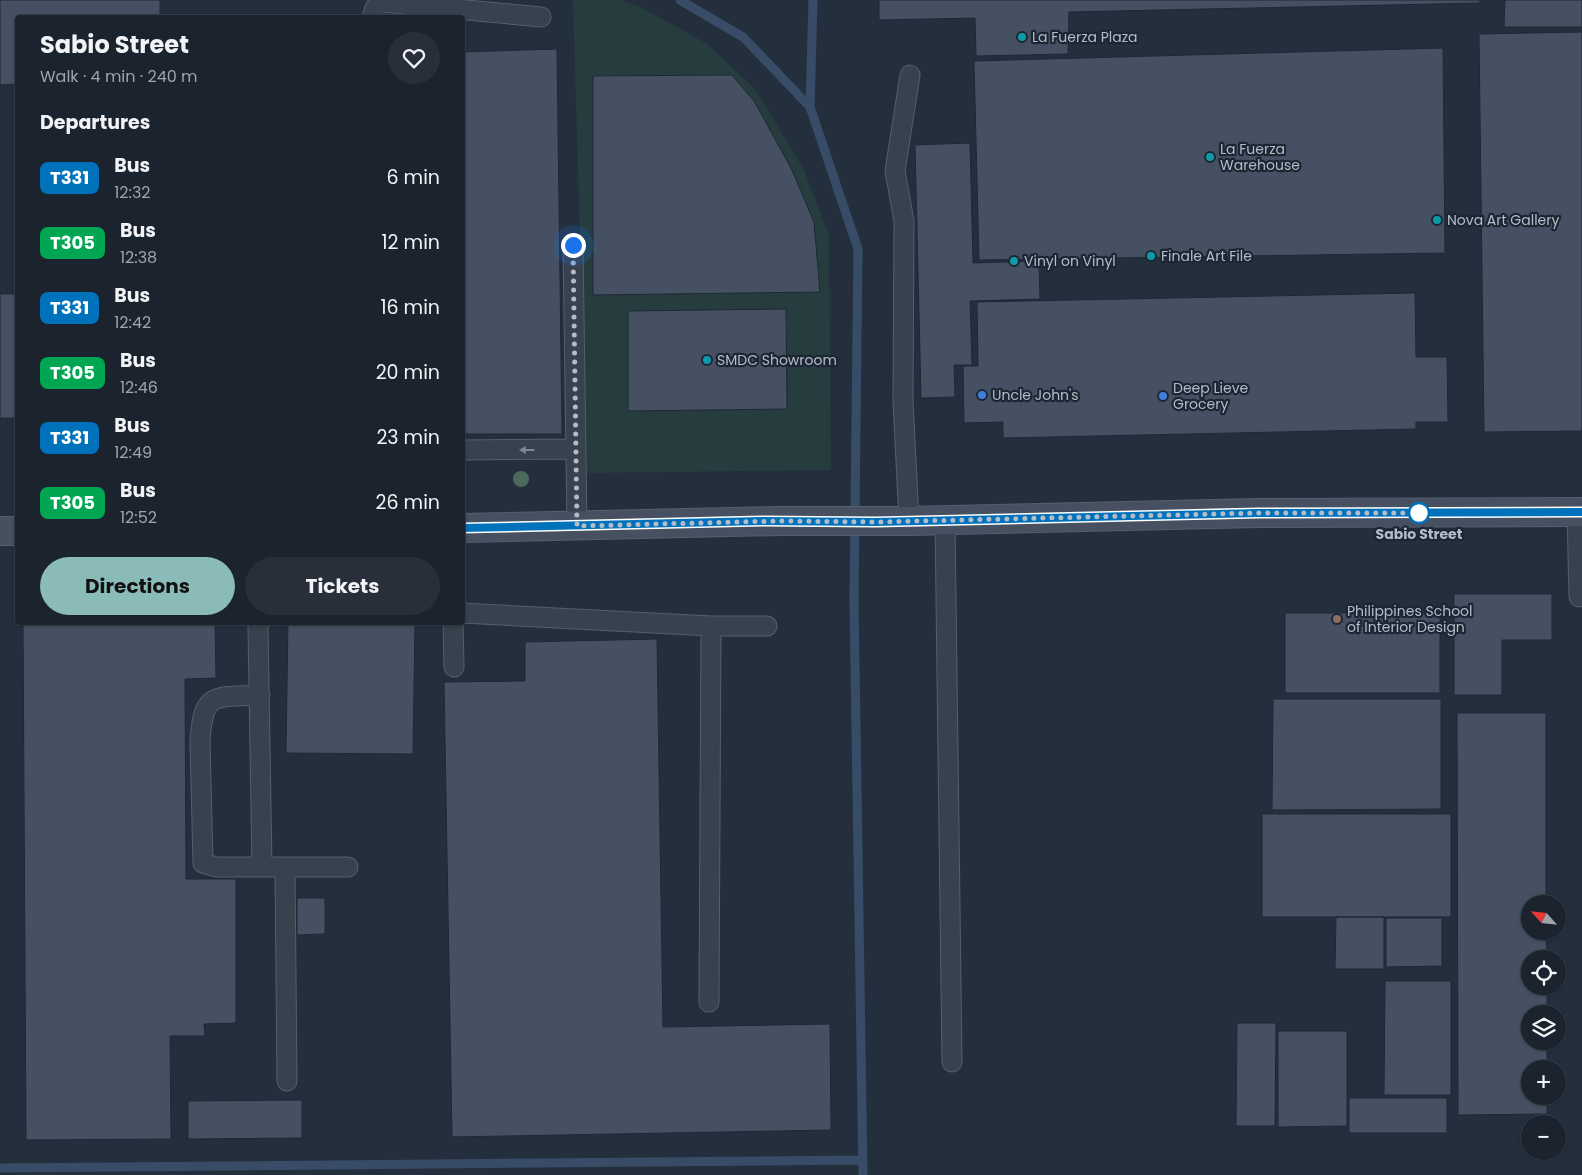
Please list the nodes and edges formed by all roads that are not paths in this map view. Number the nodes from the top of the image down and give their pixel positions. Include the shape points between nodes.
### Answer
1 (373, 15) edge
2 (540, 17) dead end
3 (910, 75) dead end
4 (573, 245) dead end
5 (576, 449) junction
6 (465, 450) edge
7 (1579, 512) edge
8 (945, 520) junction
9 (909, 521) junction
10 (577, 526) junction
11 (465, 528) edge
12 (15, 530) edge
13 (0, 531) edge
14 (1580, 597) dead end
15 (465, 612) edge
16 (257, 625) edge
17 (453, 625) edge
18 (711, 626) junction
19 (767, 626) dead end
20 (454, 667) dead end
21 (260, 696) junction
22 (262, 867) junction
23 (348, 867) dead end
24 (285, 868) junction
25 (709, 1002) dead end
26 (952, 1062) dead end
27 (286, 1081) dead end

1 - 2 lane via 374,8 382,2
3 - 9 lane via 894,171 904,221 903,401
4 - 5 lane
5 -> 6 lane
5 - 10 lane
7 - 8 main road via 1258,513
7 - 14 lane
8 - 9 main road
8 - 26 lane
9 - 10 main road
10 - 11 main road
12 - 13 main road
15 - 18 lane
16 - 21 lane
17 - 20 lane
18 - 19 lane
18 - 25 lane
21 - 22 lane
21 - 22 lane via 212,700 203,715 200,742 203,863 216,867
22 - 24 lane
23 - 24 lane
24 - 27 lane

